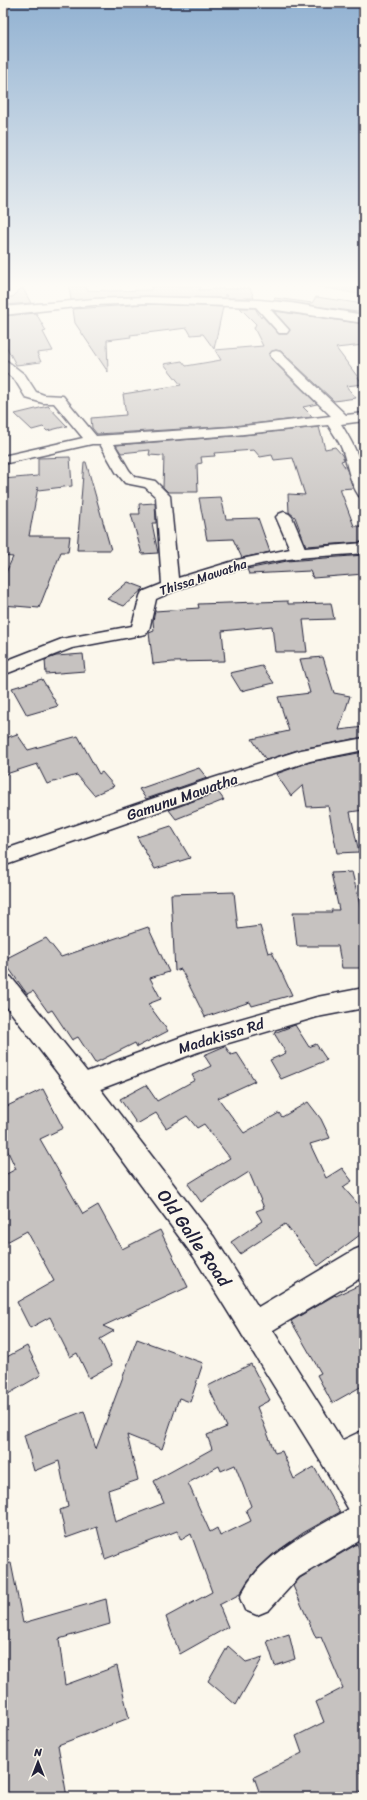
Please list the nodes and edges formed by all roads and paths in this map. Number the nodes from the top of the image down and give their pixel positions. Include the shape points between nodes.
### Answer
1 (10, 370) edge
2 (289, 370) edge
3 (364, 417) edge
4 (337, 420) junction
5 (98, 440) junction
6 (3, 460) edge
7 (364, 493) edge
8 (284, 517) dead end
9 (364, 548) edge
10 (300, 554) junction
11 (170, 586) junction
12 (3, 669) edge
13 (364, 744) edge
14 (3, 858) edge
15 (3, 984) edge
16 (364, 998) edge
17 (82, 1085) junction
18 (364, 1260) edge
19 (253, 1326) junction
20 (364, 1446) edge
21 (337, 1459) junction
22 (364, 1506) edge
23 (364, 1519) edge
24 (257, 1598) dead end

1 - 5 main road via 20,378 31,395 43,399 58,399
2 - 4 main road
3 - 4 main road
4 - 5 main road via 234,431
4 - 7 main road
5 - 6 main road
5 - 11 main road via 130,480 150,484 163,496
8 - 10 main road
9 - 10 main road, Thissa Mawatha
10 - 11 main road, Thissa Mawatha via 240,563
11 - 12 main road, Thissa Mawatha via 148,596 140,630 68,643
13 - 14 main road, Gamunu Mawatha via 308,755
15 - 17 main road, Old Galle Road
16 - 17 main road, Madakissa Rd via 318,1007 195,1042
17 - 19 main road, Old Galle Road via 204,1247
18 - 19 main road
19 - 21 main road, Old Galle Road
20 - 21 main road
21 - 22 main road, Old Galle Road
23 - 24 main road via 287,1565

